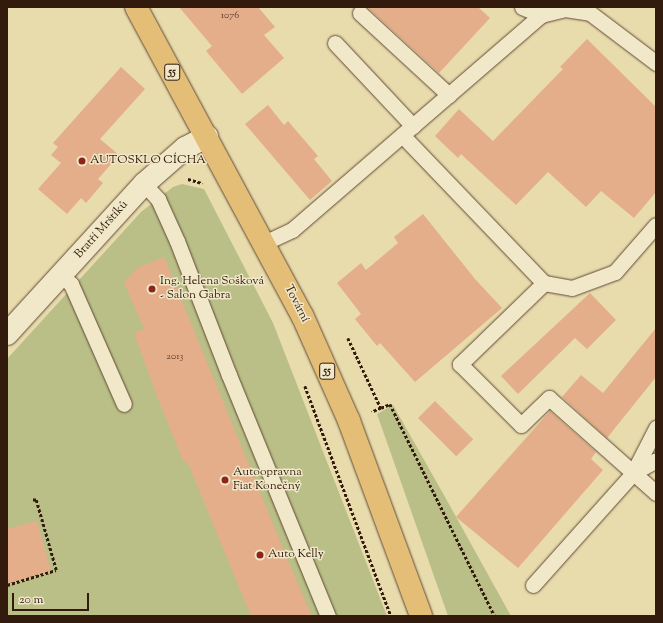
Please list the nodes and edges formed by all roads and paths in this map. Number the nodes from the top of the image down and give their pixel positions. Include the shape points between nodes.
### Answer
1 (136, 7) edge
2 (522, 7) edge
3 (541, 11) edge
4 (360, 13) dead end
5 (335, 43) dead end
6 (656, 63) edge
7 (449, 95) junction
8 (408, 130) junction
9 (208, 137) junction
10 (167, 163) junction
11 (144, 184) junction
12 (208, 186) dead end
13 (656, 225) edge
14 (264, 243) junction
15 (60, 275) junction
16 (544, 283) junction
17 (7, 334) edge
18 (302, 378) dead end
19 (124, 404) dead end
20 (380, 408) dead end
21 (656, 428) edge
22 (656, 460) edge
23 (633, 473) junction
24 (656, 493) edge
25 (32, 500) dead end
26 (7, 585) edge
27 (532, 586) dead end
28 (328, 616) edge
29 (391, 616) edge
30 (421, 616) edge
31 (495, 616) edge

1 - 9 main road, Tovární / 55
2 - 3 lane
3 - 6 lane via 565,9 590,13
3 - 7 lane
4 - 7 lane
5 - 8 lane
7 - 8 lane
8 - 14 lane via 292,230
8 - 16 lane
9 - 10 street, Bratří Mrštíků via 186,148
9 - 14 main road, Tovární / 55
10 - 11 street, Bratří Mrštíků
10 - 12 path via 176,179 194,178
11 - 15 street, Bratří Mrštíků
11 - 28 lane via 158,200 177,241
13 - 16 lane via 615,272 572,288
14 - 30 main road, Tovární / 55 via 303,316 349,421
15 - 17 street, Bratří Mrštíků
15 - 19 lane via 71,284
16 - 23 lane via 460,364 521,426 549,398
18 - 29 path
20 - 31 path via 390,404
21 - 23 lane
22 - 23 lane
23 - 24 lane
23 - 27 lane
25 - 26 path via 36,500 56,570

